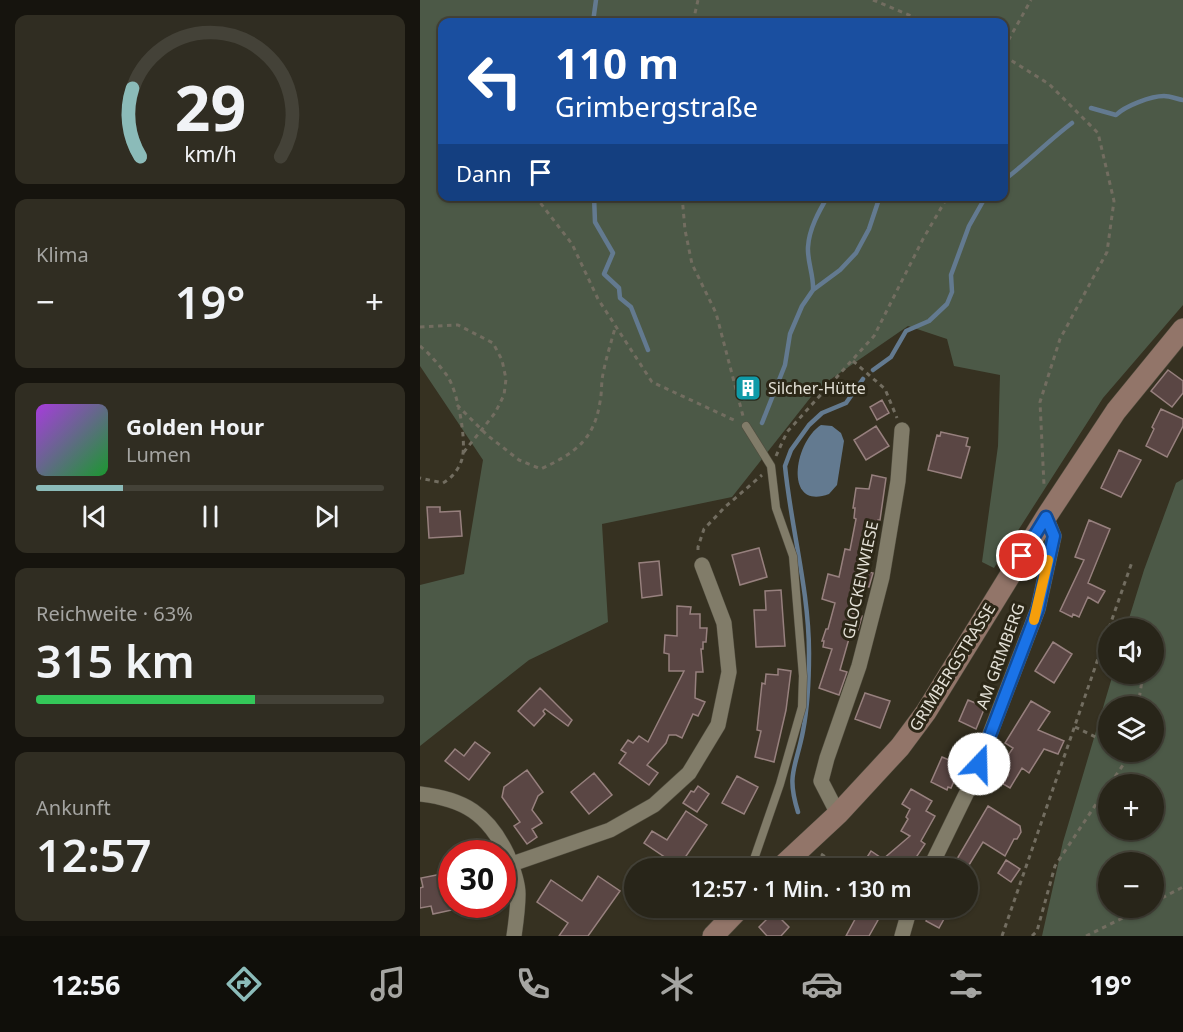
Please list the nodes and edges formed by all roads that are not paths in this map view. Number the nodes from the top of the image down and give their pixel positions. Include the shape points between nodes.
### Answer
1 (1183, 328) edge
2 (746, 426) road end
3 (902, 430) road end
4 (1046, 517) junction
5 (702, 565) road end
6 (420, 794) edge
7 (838, 814) junction
8 (499, 840) edge
9 (754, 858) edge
10 (791, 858) edge
11 (935, 858) edge
12 (516, 863) edge
13 (516, 883) edge
14 (516, 914) edge
15 (516, 918) edge
16 (730, 918) edge
17 (907, 918) edge
18 (514, 936) edge
19 (713, 936) edge
20 (902, 936) edge

1 - 4 street, GRIMBERGSTRASSE via 1116,411
2 - 9 lane via 771,466 776,508 793,556 803,686 802,707
3 - 7 street, GLOCKENWIESE via 882,577 859,666 821,781
4 - 7 street, GRIMBERGSTRASSE via 926,712 900,747
4 - 11 street, AM GRIMBERG via 1054,536 1038,609 970,786
5 - 12 street via 724,622 729,672 718,725 689,773 654,805 610,831
6 - 8 street via 450,798 483,818
7 - 10 street, GRIMBERGSTRASSE
13 - 14 street
15 - 18 street
16 - 19 street
17 - 20 street

